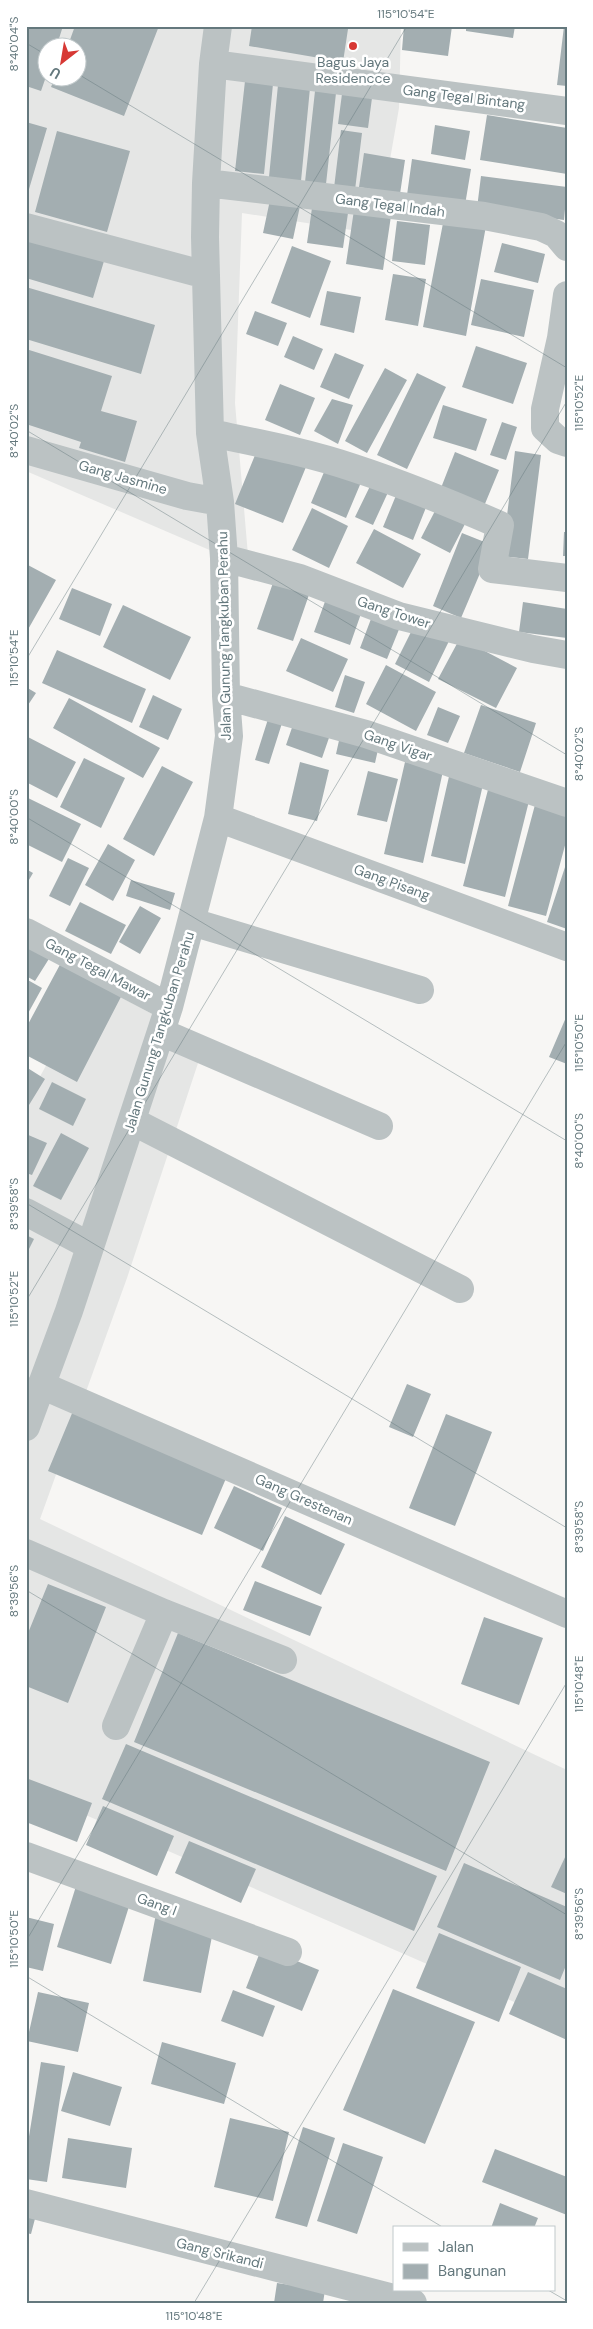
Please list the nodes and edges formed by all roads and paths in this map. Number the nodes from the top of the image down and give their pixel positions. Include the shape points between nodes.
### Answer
1 (218, 26) edge
2 (213, 64) junction
3 (567, 111) edge
4 (206, 183) junction
5 (26, 227) edge
6 (567, 247) edge
7 (206, 275) junction
8 (567, 295) edge
9 (564, 338) edge
10 (210, 433) junction
11 (567, 443) edge
12 (26, 450) edge
13 (220, 502) junction
14 (224, 558) junction
15 (567, 578) edge
16 (567, 655) edge
17 (226, 696) junction
18 (567, 803) edge
19 (218, 818) junction
20 (192, 922) junction
21 (26, 932) edge
22 (567, 947) edge
23 (420, 990) dead end
24 (165, 1019) junction
25 (132, 1121) junction
26 (379, 1126) dead end
27 (26, 1212) edge
28 (90, 1246) junction
29 (460, 1289) dead end
30 (41, 1385) junction
31 (26, 1427) edge
32 (26, 1553) edge
33 (164, 1613) junction
34 (567, 1614) edge
35 (283, 1660) dead end
36 (116, 1726) dead end
37 (26, 1856) edge
38 (288, 1952) dead end
39 (26, 2203) edge
40 (413, 2303) edge

1 - 2 street, Jalan Gunung Tangkuban Perahu
2 - 3 street, Gang Tegal Bintang
2 - 4 street, Jalan Gunung Tangkuban Perahu
4 - 6 street, Gang Tegal Indah via 492,217 541,227 556,234
4 - 7 street, Jalan Gunung Tangkuban Perahu
5 - 7 street
7 - 10 street, Jalan Gunung Tangkuban Perahu
8 - 9 street
9 - 11 street via 545,409 545,428 558,440
10 - 13 street, Jalan Gunung Tangkuban Perahu
10 - 15 street via 316,456 451,504 500,524 492,569
12 - 13 street, Gang Jasmine via 187,496
13 - 14 street, Jalan Gunung Tangkuban Perahu
14 - 16 street, Gang Tower via 300,578 399,616
14 - 17 street, Jalan Gunung Tangkuban Perahu
17 - 18 street, Gang Vigar via 366,734
17 - 19 street, Jalan Gunung Tangkuban Perahu via 229,736
19 - 20 street, Jalan Gunung Tangkuban Perahu
19 - 22 street, Gang Pisang
20 - 23 street
20 - 24 street, Jalan Gunung Tangkuban Perahu
21 - 24 street, Gang Tegal Mawar
24 - 25 street, Jalan Gunung Tangkuban Perahu
24 - 26 street, Gang Tegal Mawar
25 - 28 street, Jalan Gunung Tangkuban Perahu
25 - 29 street
27 - 28 street
28 - 30 street, Jalan Gunung Tangkuban Perahu
30 - 31 street, Jalan Gunung Tangkuban Perahu
30 - 34 street, Gang Grestenan
32 - 33 street
33 - 35 street
33 - 36 street
37 - 38 street, Gang I
39 - 40 street, Gang Srikandi

